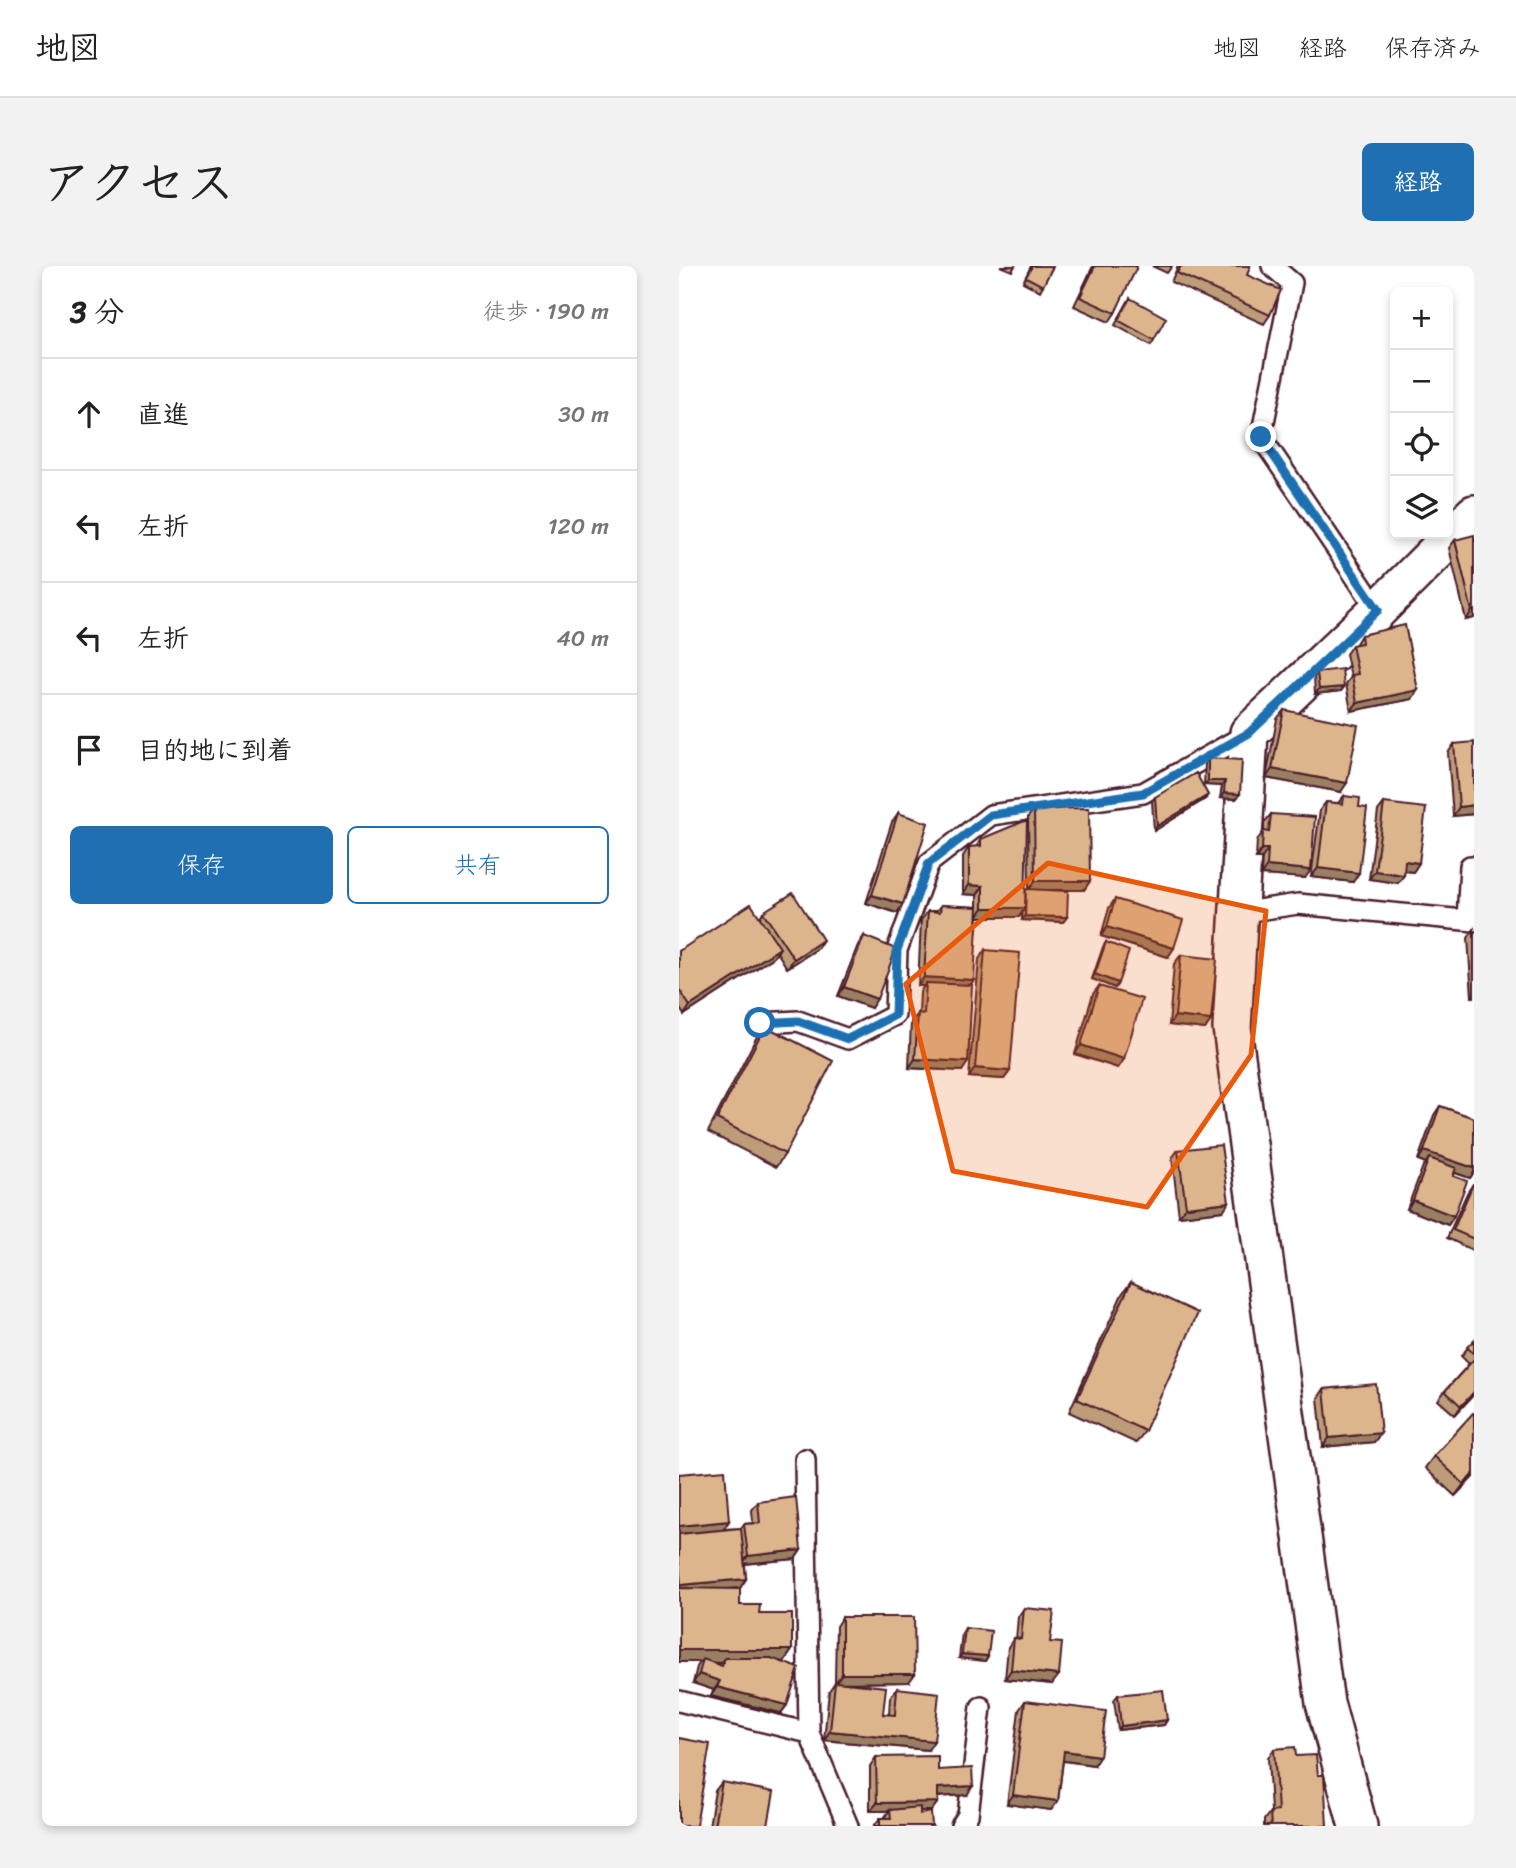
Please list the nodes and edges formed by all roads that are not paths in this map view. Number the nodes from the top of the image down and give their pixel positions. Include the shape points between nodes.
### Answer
1 (1272, 266) edge
2 (1474, 514) edge
3 (1378, 610) junction
4 (1249, 733) junction
5 (1470, 866) dead end
6 (1238, 913) junction
7 (1471, 920) edge
8 (760, 1023) dead end
9 (805, 1459) dead end
10 (679, 1701) edge
11 (981, 1707) dead end
12 (809, 1733) junction
13 (848, 1826) edge
14 (961, 1826) edge
15 (1359, 1826) edge

1 - 3 lane via 1292,283 1261,437
2 - 3 street
3 - 4 street
4 - 6 street
4 - 8 lane via 1143,793 991,815 929,863 897,950 895,1015 848,1039 798,1021
5 - 7 lane
6 - 7 lane via 1298,904
6 - 15 street via 1232,1028 1325,1703
9 - 12 lane
10 - 12 lane
11 - 14 lane via 968,1815
12 - 13 lane

